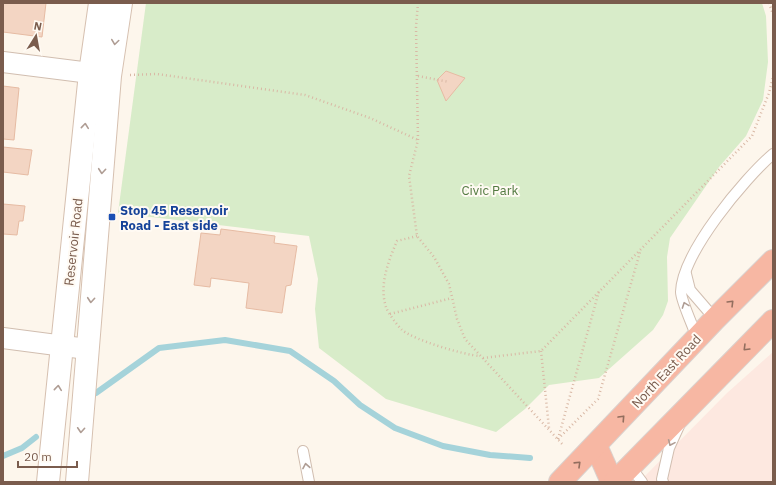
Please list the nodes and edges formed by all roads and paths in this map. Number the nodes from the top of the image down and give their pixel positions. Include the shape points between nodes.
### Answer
1 (100, 3) edge
2 (120, 3) edge
3 (418, 3) edge
4 (768, 3) edge
5 (773, 14) edge
6 (3, 62) edge
7 (100, 75) junction
8 (418, 76) junction
9 (773, 77) edge
10 (449, 82) dead end
11 (773, 91) edge
12 (770, 93) junction
13 (418, 140) junction
14 (773, 154) edge
15 (417, 236) junction
16 (641, 250) junction
17 (773, 261) edge
18 (685, 270) junction
19 (599, 291) junction
20 (452, 298) junction
21 (390, 314) junction
22 (715, 319) junction
23 (773, 321) edge
24 (3, 338) edge
25 (697, 338) junction
26 (62, 346) junction
27 (87, 349) junction
28 (541, 351) junction
29 (482, 357) junction
30 (687, 408) junction
31 (549, 429) junction
32 (558, 439) junction
33 (564, 446) dead end
34 (596, 446) junction
35 (303, 451) dead end
36 (636, 474) edge
37 (48, 482) edge
38 (77, 482) edge
39 (309, 482) edge
40 (560, 482) edge
41 (614, 482) edge
42 (663, 482) edge

1 - 7 main road, Reservoir Road
2 -> 7 main road, Reservoir Road
3 - 8 path
4 - 5 path
6 - 7 street
7 - 13 path via 157,74 305,95 370,118
26 -> 7 main road, Reservoir Road
7 -> 27 main road, Reservoir Road
8 - 10 path
8 - 13 path
9 - 12 path
11 - 12 path
12 - 16 path via 752,136
13 - 15 path via 409,176
14 - 18 lane via 758,166 702,240
15 - 20 path via 434,257 449,284
15 - 21 path via 397,241 390,257 384,281 386,308
16 - 19 path
16 - 32 path via 598,399
22 -> 17 highway, North East Road
18 - 22 lane via 690,290
25 -> 18 lane via 681,293
19 - 28 path
19 - 32 path
20 - 21 path
20 - 29 path via 465,339
21 - 29 path via 402,330 421,339 434,345
22 - 25 highway, North East Road
23 -> 30 highway
24 - 26 street
34 -> 25 highway, North East Road
26 - 27 street
37 -> 26 main road, Reservoir Road
27 -> 38 main road, Reservoir Road
28 - 29 path
28 - 31 path
29 - 31 path
30 - 36 highway
30 -> 42 lane via 669,448
31 - 32 path
32 - 33 path
34 - 36 highway
40 -> 34 highway, North East Road
34 - 41 highway
39 -> 35 lane
36 - 41 highway

